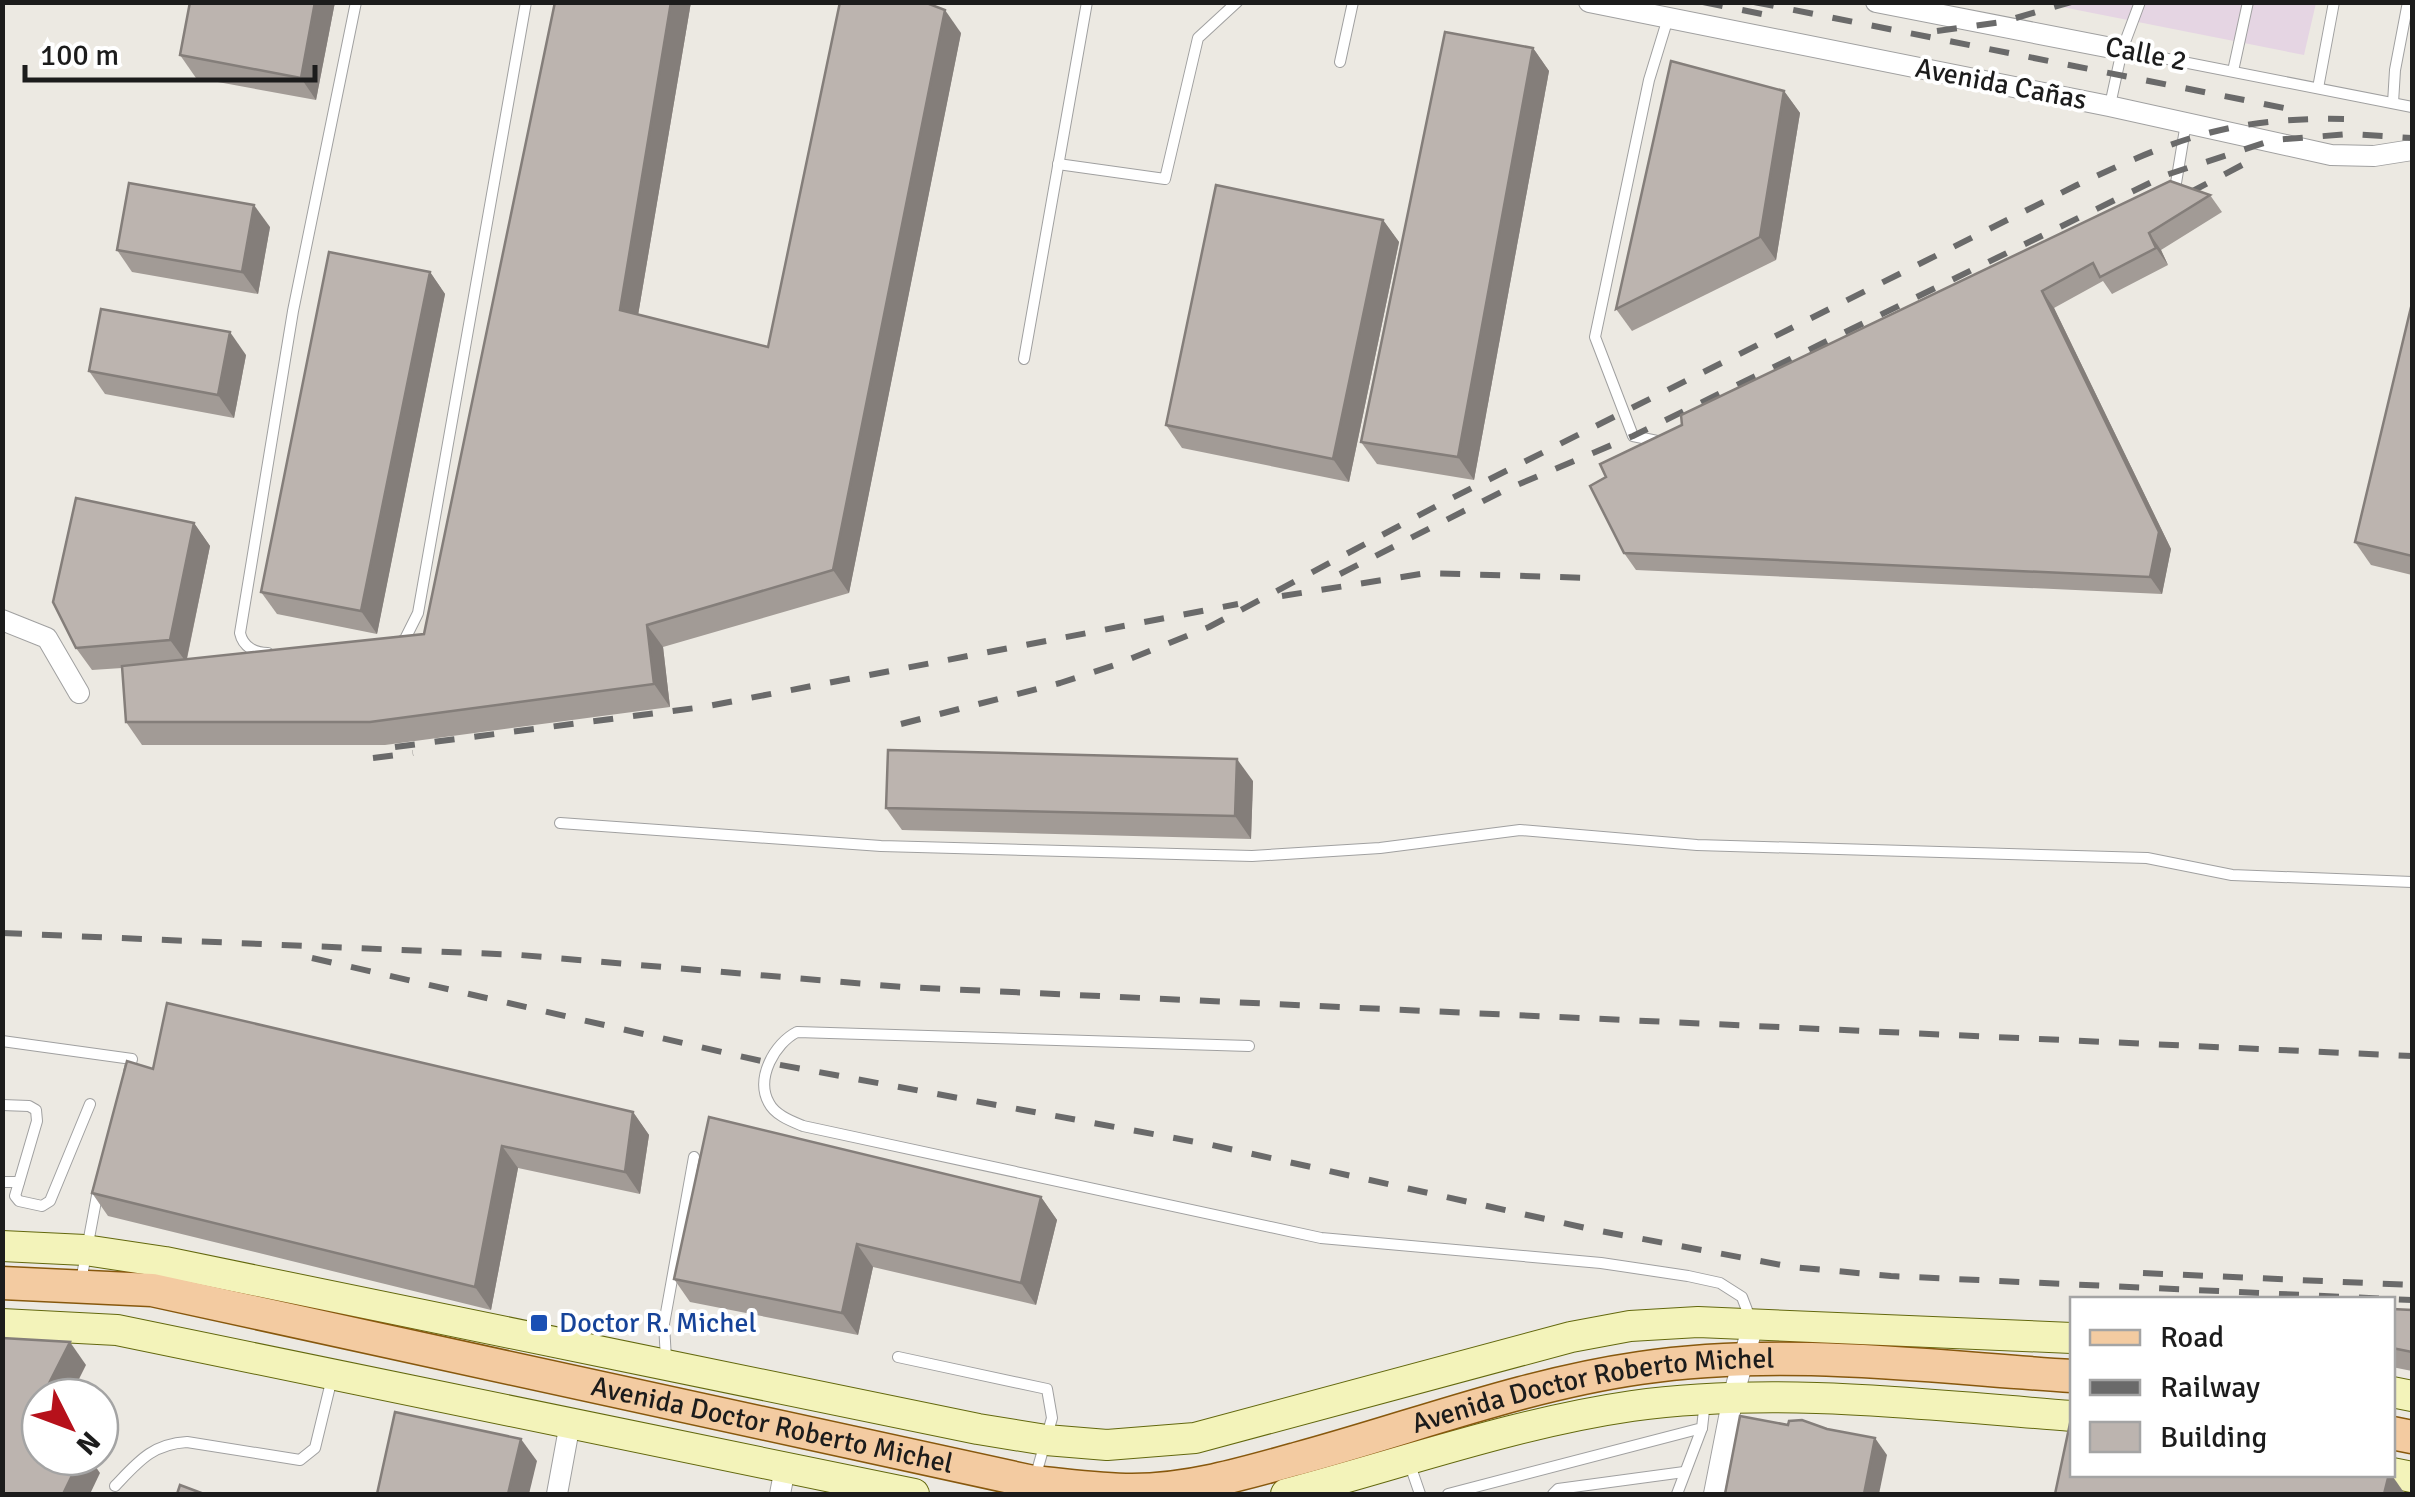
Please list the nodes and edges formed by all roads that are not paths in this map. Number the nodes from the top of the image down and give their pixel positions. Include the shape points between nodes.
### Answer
1 (356, 2) edge
2 (526, 2) edge
3 (1088, 2) edge
4 (1238, 2) edge
5 (1353, 2) edge
6 (1589, 2) edge
7 (2140, 2) edge
8 (2334, 2) edge
9 (2408, 2) edge
10 (1877, 3) edge
11 (2246, 3) edge
12 (1668, 17) junction
13 (2122, 50) junction
14 (1340, 62) dead end
15 (2234, 72) junction
16 (2318, 88) junction
17 (2392, 103) junction
18 (2109, 106) junction
19 (2412, 107) edge
20 (2186, 123) junction
21 (2412, 150) edge
22 (1058, 164) junction
23 (2159, 205) edge
24 (1024, 359) dead end
25 (1678, 434) edge
26 (2, 620) edge
27 (382, 651) edge
28 (274, 653) edge
29 (79, 693) dead end
30 (560, 823) dead end
31 (2412, 882) edge
32 (2, 1041) edge
33 (1249, 1046) dead end
34 (128, 1077) edge
35 (90, 1104) dead end
36 (2, 1105) edge
37 (694, 1157) dead end
38 (2, 1182) edge
39 (19, 1182) junction
40 (100, 1186) edge
41 (2, 1246) edge
42 (85, 1250) junction
43 (2, 1284) edge
44 (80, 1287) junction
45 (2, 1324) edge
46 (1753, 1325) junction
47 (2070, 1338) edge
48 (387, 1342) junction
49 (898, 1358) dead end
50 (1743, 1360) junction
51 (666, 1364) junction
52 (712, 1374) junction
53 (2070, 1376) edge
54 (333, 1377) junction
55 (376, 1384) junction
56 (1714, 1408) junction
57 (702, 1410) junction
58 (2070, 1416) edge
59 (1400, 1418) junction
60 (570, 1424) junction
61 (1046, 1440) junction
62 (1684, 1472) junction
63 (783, 1481) edge
64 (1034, 1482) junction
65 (115, 1486) dead end
66 (557, 1494) edge
67 (914, 1494) edge
68 (1286, 1494) edge
69 (1420, 1494) edge
70 (1448, 1494) edge
71 (1552, 1494) edge
72 (1677, 1494) edge
73 (1714, 1494) edge

1 - 28 lane via 294,310 240,633 252,649
2 - 27 lane via 418,613 405,639
3 - 22 lane
4 - 22 lane via 1198,38 1164,179
5 - 14 lane
6 - 12 street, Avenida Cañas
7 - 13 lane
8 - 16 lane
9 - 17 lane
10 - 13 street, Calle 2
11 - 15 lane
12 - 18 street, Avenida Cañas
12 - 25 lane via 1595,337 1634,436 1660,443
13 - 15 lane, Calle 2
13 - 18 lane
15 - 16 lane, Calle 2
16 - 17 lane, Calle 2
17 - 19 lane, Calle 2
18 - 20 street, Avenida Cañas
20 - 21 street, Avenida Cañas via 2332,155
20 - 23 lane via 2176,184
22 - 24 lane
26 - 29 street via 47,638
30 - 31 lane via 880,846 1252,856 1520,830 1697,845 2148,858 2232,874
32 - 34 lane via 132,1059
33 - 46 lane via 796,1032 776,1047 766,1094 777,1112 803,1126 1322,1238 1601,1263 1720,1283 1742,1297
35 - 39 lane via 48,1203 18,1200
36 - 39 lane via 29,1106 38,1115
37 - 51 lane via 664,1324
38 - 39 lane
40 - 42 lane
41 - 42 main road, Avenida Doctor Roberto Michel
42 - 44 lane
42 - 51 main road, Avenida Doctor Roberto Michel
43 - 44 main road, Avenida Doctor Roberto Michel
44 - 48 main road, Avenida Doctor Roberto Michel via 152,1290
45 - 54 main road, Avenida Doctor Roberto Michel via 117,1330
46 - 47 main road, Avenida Doctor Roberto Michel
46 - 50 street
46 - 59 main road, Avenida Doctor Roberto Michel via 1630,1326 1571,1338
48 - 55 main road
48 - 57 main road, Avenida Doctor Roberto Michel
49 - 61 lane via 1047,1389 1052,1418
50 - 53 main road, Avenida Doctor Roberto Michel
50 - 56 street
50 - 59 main road, Avenida Doctor Roberto Michel via 1642,1368
51 - 52 main road, Avenida Doctor Roberto Michel
52 - 57 main road
52 - 61 main road, Avenida Doctor Roberto Michel
54 - 55 main road, Avenida Doctor Roberto Michel
54 - 65 lane via 315,1448 300,1460 169,1443 143,1456
55 - 60 main road, Avenida Doctor Roberto Michel
56 - 58 main road, Avenida Doctor Roberto Michel via 1900,1404
56 - 59 main road, Avenida Doctor Roberto Michel
56 - 62 lane
56 - 70 lane
56 - 73 street
57 - 64 main road, Avenida Doctor Roberto Michel
59 - 61 main road, Avenida Doctor Roberto Michel via 1108,1445
59 - 64 main road, Avenida Doctor Roberto Michel via 1229,1478 1134,1490
59 - 68 main road, Avenida Doctor Roberto Michel
59 - 69 lane
60 - 63 main road, Avenida Doctor Roberto Michel
60 - 66 street
61 - 64 lane
62 - 71 lane
62 - 72 lane
63 - 67 main road, Avenida Doctor Roberto Michel

